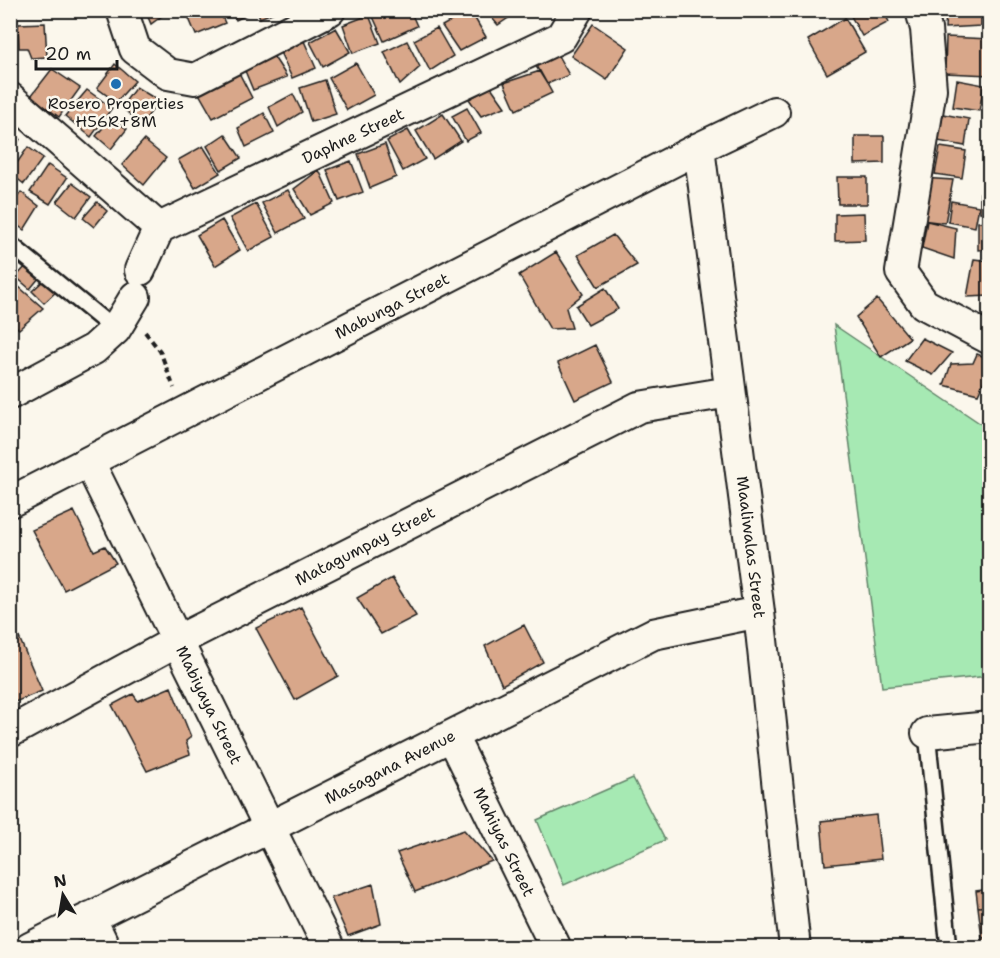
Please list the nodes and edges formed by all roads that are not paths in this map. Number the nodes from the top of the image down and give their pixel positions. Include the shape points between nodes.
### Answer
1 (122, 10) edge
2 (330, 10) edge
3 (577, 10) edge
4 (921, 10) edge
5 (10, 98) edge
6 (774, 112) dead end
7 (699, 148) junction
8 (159, 228) junction
9 (10, 244) edge
10 (128, 303) junction
11 (990, 339) edge
12 (730, 392) junction
13 (10, 394) edge
14 (88, 462) junction
15 (10, 502) edge
16 (759, 612) junction
17 (177, 641) junction
18 (990, 728) edge
19 (10, 732) edge
20 (927, 733) joint
21 (452, 736) junction
22 (270, 828) junction
23 (90, 917) junction
24 (30, 948) edge
25 (105, 948) edge
26 (329, 948) edge
27 (556, 948) edge
28 (795, 948) edge
29 (949, 948) edge

1 - 2 street via 135,49 168,74 195,79
3 - 8 street, Daphne Street via 561,37
4 - 11 street via 931,89 900,272 924,304
5 - 8 street
6 - 7 street, Mabunga Street
7 - 12 street, Maaliwalas Street
7 - 14 street, Mabunga Street
8 - 10 street
9 - 10 lane
10 - 13 street via 94,349
12 - 16 street, Maaliwalas Street
12 - 17 street, Matagumpay Street via 639,407
14 - 15 street, Mabunga Street
14 - 17 street, Mabiyaya Street
16 - 21 street, Masagana Avenue via 653,634
16 - 28 street, Maaliwalas Street
17 - 19 street, Matagumpay Street
17 - 22 street, Mabiyaya Street
18 - 20 street
20 - 29 lane
21 - 22 street, Masagana Avenue
21 - 27 street, Mahiyas Street
22 - 23 street, Masagana Avenue
22 - 26 street, Mabiyaya Street
23 - 24 street, Masagana Avenue
23 - 25 street

